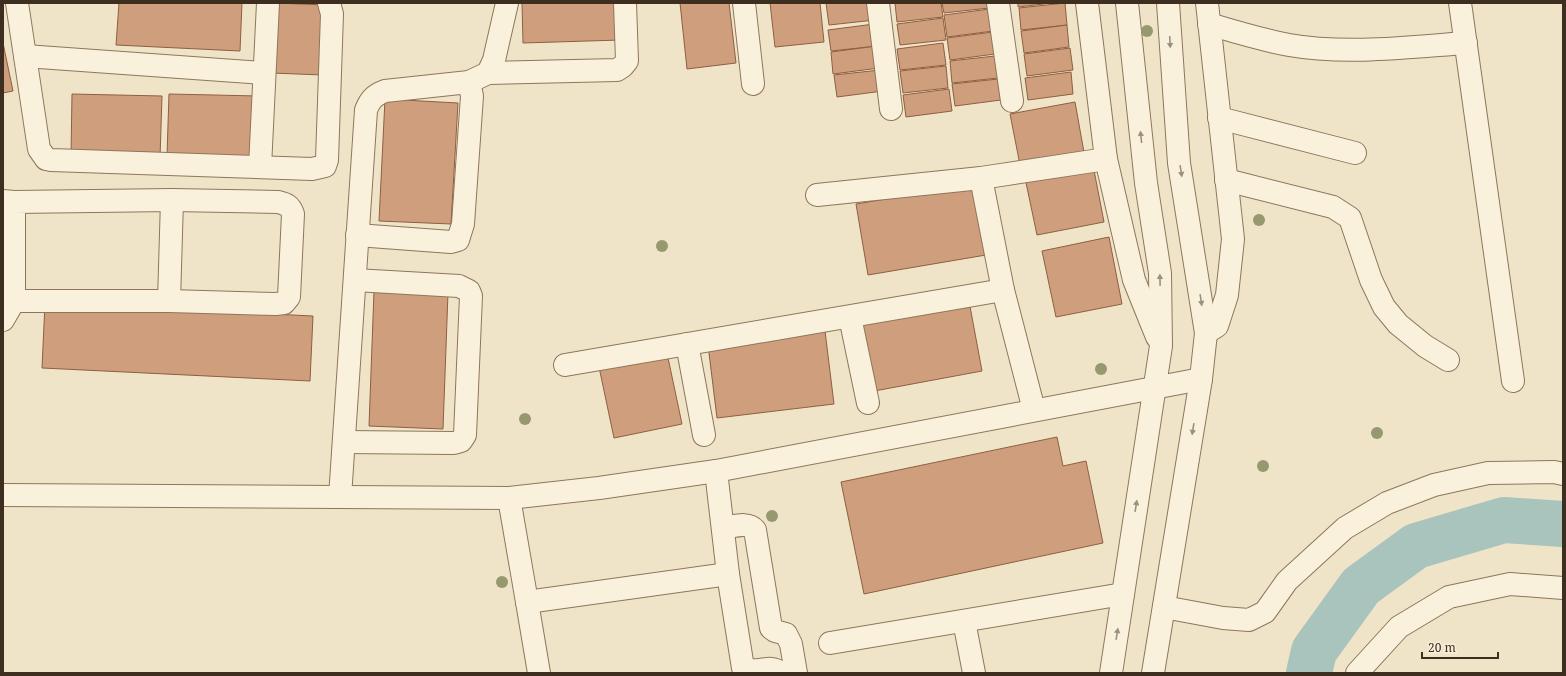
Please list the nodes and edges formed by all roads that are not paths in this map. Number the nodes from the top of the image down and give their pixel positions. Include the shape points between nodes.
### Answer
1 (17, 3) edge
2 (268, 3) edge
3 (329, 3) edge
4 (507, 3) edge
5 (625, 3) edge
6 (744, 3) edge
7 (878, 3) edge
8 (998, 3) edge
9 (1087, 3) edge
10 (1127, 3) edge
11 (1168, 3) edge
12 (1460, 3) edge
13 (1208, 13) edge
14 (1466, 43) junction
15 (25, 56) junction
16 (264, 73) junction
17 (479, 77) junction
18 (753, 84) dead end
19 (1012, 101) dead end
20 (891, 109) dead end
21 (1220, 118) junction
22 (1355, 153) dead end
23 (1106, 159) junction
24 (260, 167) junction
25 (981, 178) junction
26 (1226, 180) junction
27 (818, 195) dead end
28 (172, 200) junction
29 (9, 201) edge
30 (357, 235) junction
31 (355, 280) junction
32 (1003, 290) junction
33 (14, 301) junction
34 (169, 301) junction
35 (850, 317) junction
36 (3, 320) edge
37 (1206, 333) junction
38 (687, 344) junction
39 (1161, 346) junction
40 (1448, 360) dead end
41 (565, 365) dead end
42 (1202, 379) junction
43 (1513, 381) dead end
44 (1155, 387) junction
45 (868, 403) dead end
46 (1034, 410) junction
47 (704, 435) dead end
48 (344, 442) junction
49 (716, 471) junction
50 (1563, 474) edge
51 (3, 495) edge
52 (340, 497) junction
53 (509, 498) junction
54 (722, 528) junction
55 (728, 574) junction
56 (1563, 588) edge
57 (1123, 594) junction
58 (527, 602) junction
59 (1164, 607) junction
60 (964, 621) junction
61 (830, 643) dead end
62 (539, 673) edge
63 (781, 673) edge
64 (796, 673) edge
65 (974, 673) edge
66 (1111, 673) edge
67 (1153, 673) edge
68 (1357, 673) edge

1 - 15 street
2 - 16 street
3 - 24 street via 332,14 325,166 312,169
4 - 17 street via 494,60
5 - 17 street via 627,61 617,70
6 - 18 street
7 - 20 street
8 - 19 street
9 - 23 street
39 -> 10 street via 1160,273 1146,183
11 -> 37 street via 1179,163
12 - 14 street
13 - 14 street via 1290,45 1389,49
13 - 21 street
14 - 43 street
15 - 16 street
15 - 24 street via 39,149 46,159
16 - 24 street
17 - 30 street via 384,91 370,101 366,110
17 - 30 street via 472,96 463,224 458,240 451,242
21 - 22 street
21 - 26 street
23 - 25 street
23 - 39 street via 1134,280
25 - 27 street
25 - 32 street
26 - 37 street via 1233,239 1228,295 1217,326
26 - 40 street via 1333,207 1350,218 1384,307 1398,324 1425,346
28 - 29 street
28 - 34 street
28 - 34 street via 278,202 291,207 293,214 290,292 287,301 276,304
29 - 33 street
30 - 31 street
31 - 48 street
31 - 48 street via 459,286 469,290 471,296 465,435 461,441 454,443
32 - 35 street
32 - 46 street
33 - 34 street
33 - 36 street
35 - 38 street
35 - 45 street
37 - 42 street
38 - 41 street
38 - 47 street
39 - 44 street
42 - 44 street
42 -> 59 street
44 - 46 street
57 -> 44 street
46 - 49 street
48 - 52 street
49 - 53 street
49 - 54 street
50 - 59 street via 1488,473 1434,485 1387,503 1345,528 1287,581 1265,612 1249,620
51 - 52 street
52 - 53 street
53 - 58 street
54 - 55 street
54 - 64 street via 748,525 755,530 771,628 775,632 786,634 791,644
55 - 58 street
55 - 63 street via 744,668 753,671 772,668
56 - 68 street via 1510,584 1450,597 1399,627
57 - 60 street
66 -> 57 street
58 - 62 street
59 - 67 street
60 - 61 street
60 - 65 street

